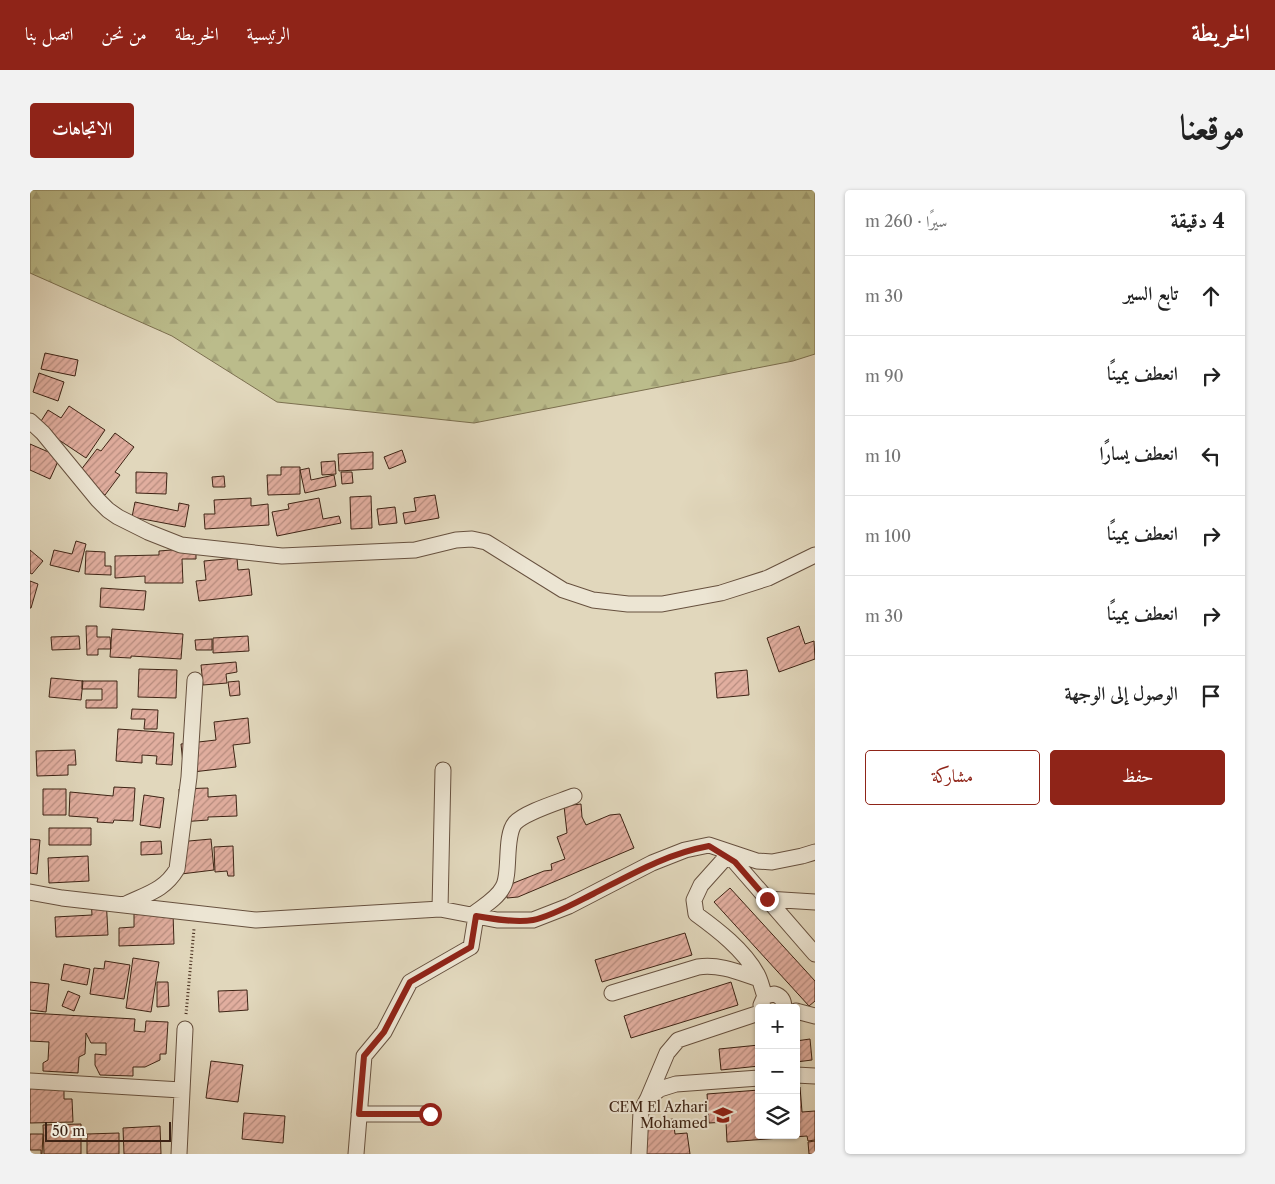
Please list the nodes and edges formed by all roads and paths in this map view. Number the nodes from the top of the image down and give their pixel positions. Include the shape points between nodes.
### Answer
1 (30, 422) edge
2 (815, 554) edge
3 (195, 680) dead end
4 (443, 770) dead end
5 (574, 796) dead end
6 (709, 846) junction
7 (815, 852) edge
8 (727, 856) junction
9 (30, 892) edge
10 (767, 899) junction
11 (815, 902) edge
12 (124, 905) junction
13 (440, 909) junction
14 (196, 913) junction
15 (474, 916) junction
16 (815, 954) edge
17 (759, 979) junction
18 (612, 993) dead end
19 (763, 1002) edge
20 (786, 1004) edge
21 (800, 1012) edge
22 (755, 1014) edge
23 (815, 1016) edge
24 (185, 1029) joint
25 (800, 1075) edge
26 (815, 1076) edge
27 (755, 1078) edge
28 (30, 1081) edge
29 (181, 1090) junction
30 (648, 1098) junction
31 (359, 1114) junction
32 (430, 1114) dead end
33 (179, 1154) edge
34 (356, 1154) edge
35 (638, 1154) edge

1 - 2 street via 108,510 148,532 181,545 282,556 416,550 472,539 486,542 563,590 593,600 628,604 662,604 721,593 768,578
3 - 12 street via 189,777 177,868 170,881
4 - 13 street
5 - 15 street via 514,824 504,886
6 - 7 street via 772,862
6 - 8 street
6 - 15 street via 685,850 652,863 569,906 533,920
8 - 10 street
8 - 17 street via 701,885 694,900 696,914 743,955
9 - 12 street
10 - 11 street
10 - 16 street
12 - 14 street
13 - 14 street via 256,920
13 - 15 street
14 - 24 path
15 - 31 street via 471,947 410,982 384,1032 364,1056
17 - 18 street via 722,967 698,967
17 - 19 street
19 - 20 street via 774,994
21 - 23 street
22 - 30 street via 678,1040 667,1053
24 - 29 street
25 - 26 street
27 - 30 street via 676,1084 660,1089
28 - 29 street
29 - 33 street
30 - 35 street via 641,1111
31 - 32 street
31 - 34 street

